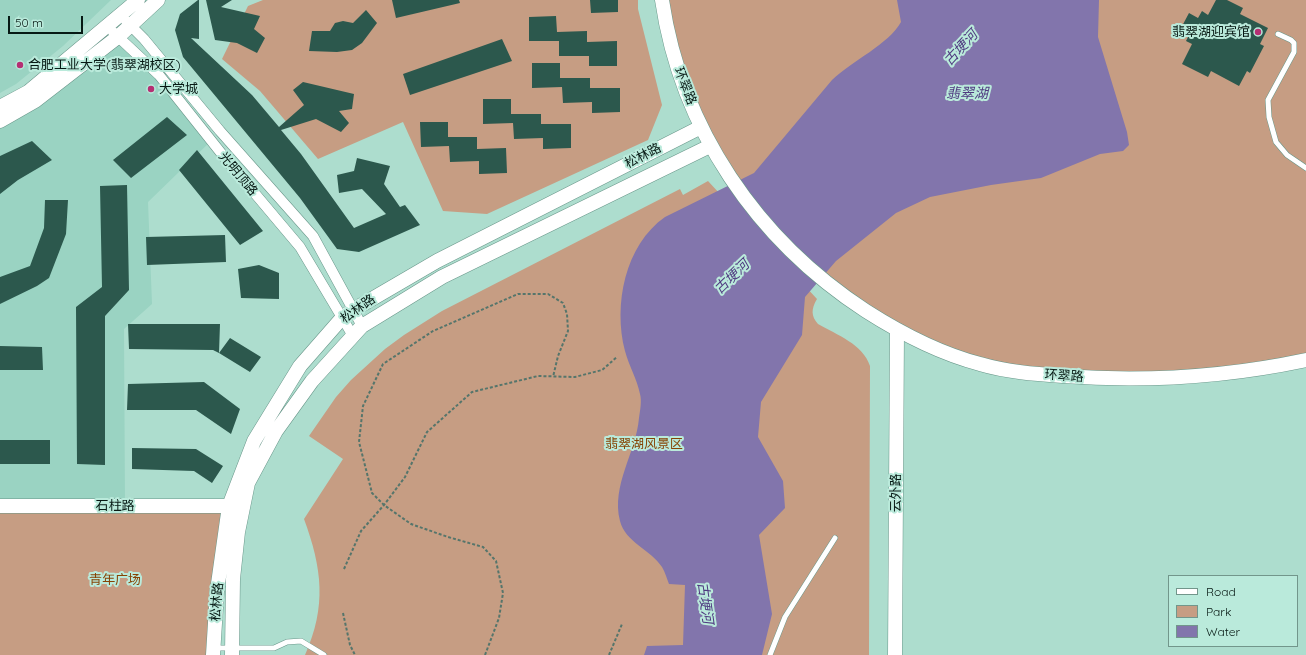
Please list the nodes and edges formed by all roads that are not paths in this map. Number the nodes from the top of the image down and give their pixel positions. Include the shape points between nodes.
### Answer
1 (138, 0) edge
2 (158, 0) edge
3 (662, 0) edge
4 (120, 14) junction
5 (130, 25) junction
6 (106, 26) junction
7 (1278, 34) dead end
8 (119, 36) junction
9 (0, 107) edge
10 (0, 121) edge
11 (701, 127) junction
12 (710, 146) junction
13 (1306, 168) edge
14 (348, 314) junction
15 (357, 331) junction
16 (897, 331) junction
17 (1306, 360) edge
18 (0, 506) edge
19 (229, 506) junction
20 (835, 538) dead end
21 (213, 651) edge
22 (232, 651) edge
23 (324, 655) edge
24 (770, 655) edge
25 (895, 655) edge

1 - 4 street
2 - 5 street
3 - 11 street, 环翠路 via 667,33 678,71
4 - 5 street, 光明顶路
4 - 6 street
5 - 8 street
5 - 14 street, 光明顶路 via 313,236
6 - 8 street, 光明顶路
6 - 9 street via 28,92
7 - 13 lane via 1294,43 1294,52 1268,100 1269,117 1276,142 1287,155
8 - 10 street via 35,101
8 - 14 street, 光明顶路 via 158,75 300,247
11 - 12 street, 环翠路
11 - 14 street, 松林路 via 437,261
12 - 15 street, 松林路 via 442,277
12 - 16 street, 环翠路 via 765,225 789,250 839,293
14 - 15 street, 光明顶路
14 - 19 street, 松林路 via 300,366 254,441
15 - 22 street, 松林路 via 312,381 276,431 248,483 232,579
16 - 17 street, 环翠路 via 938,351 979,364 1003,370 1071,377 1191,377
16 - 25 street, 云外路
18 - 19 street, 石柱路
19 - 21 street, 松林路 via 217,591
20 - 24 lane via 785,617
21 - 22 lane
22 - 23 lane via 274,648 287,642 301,641

